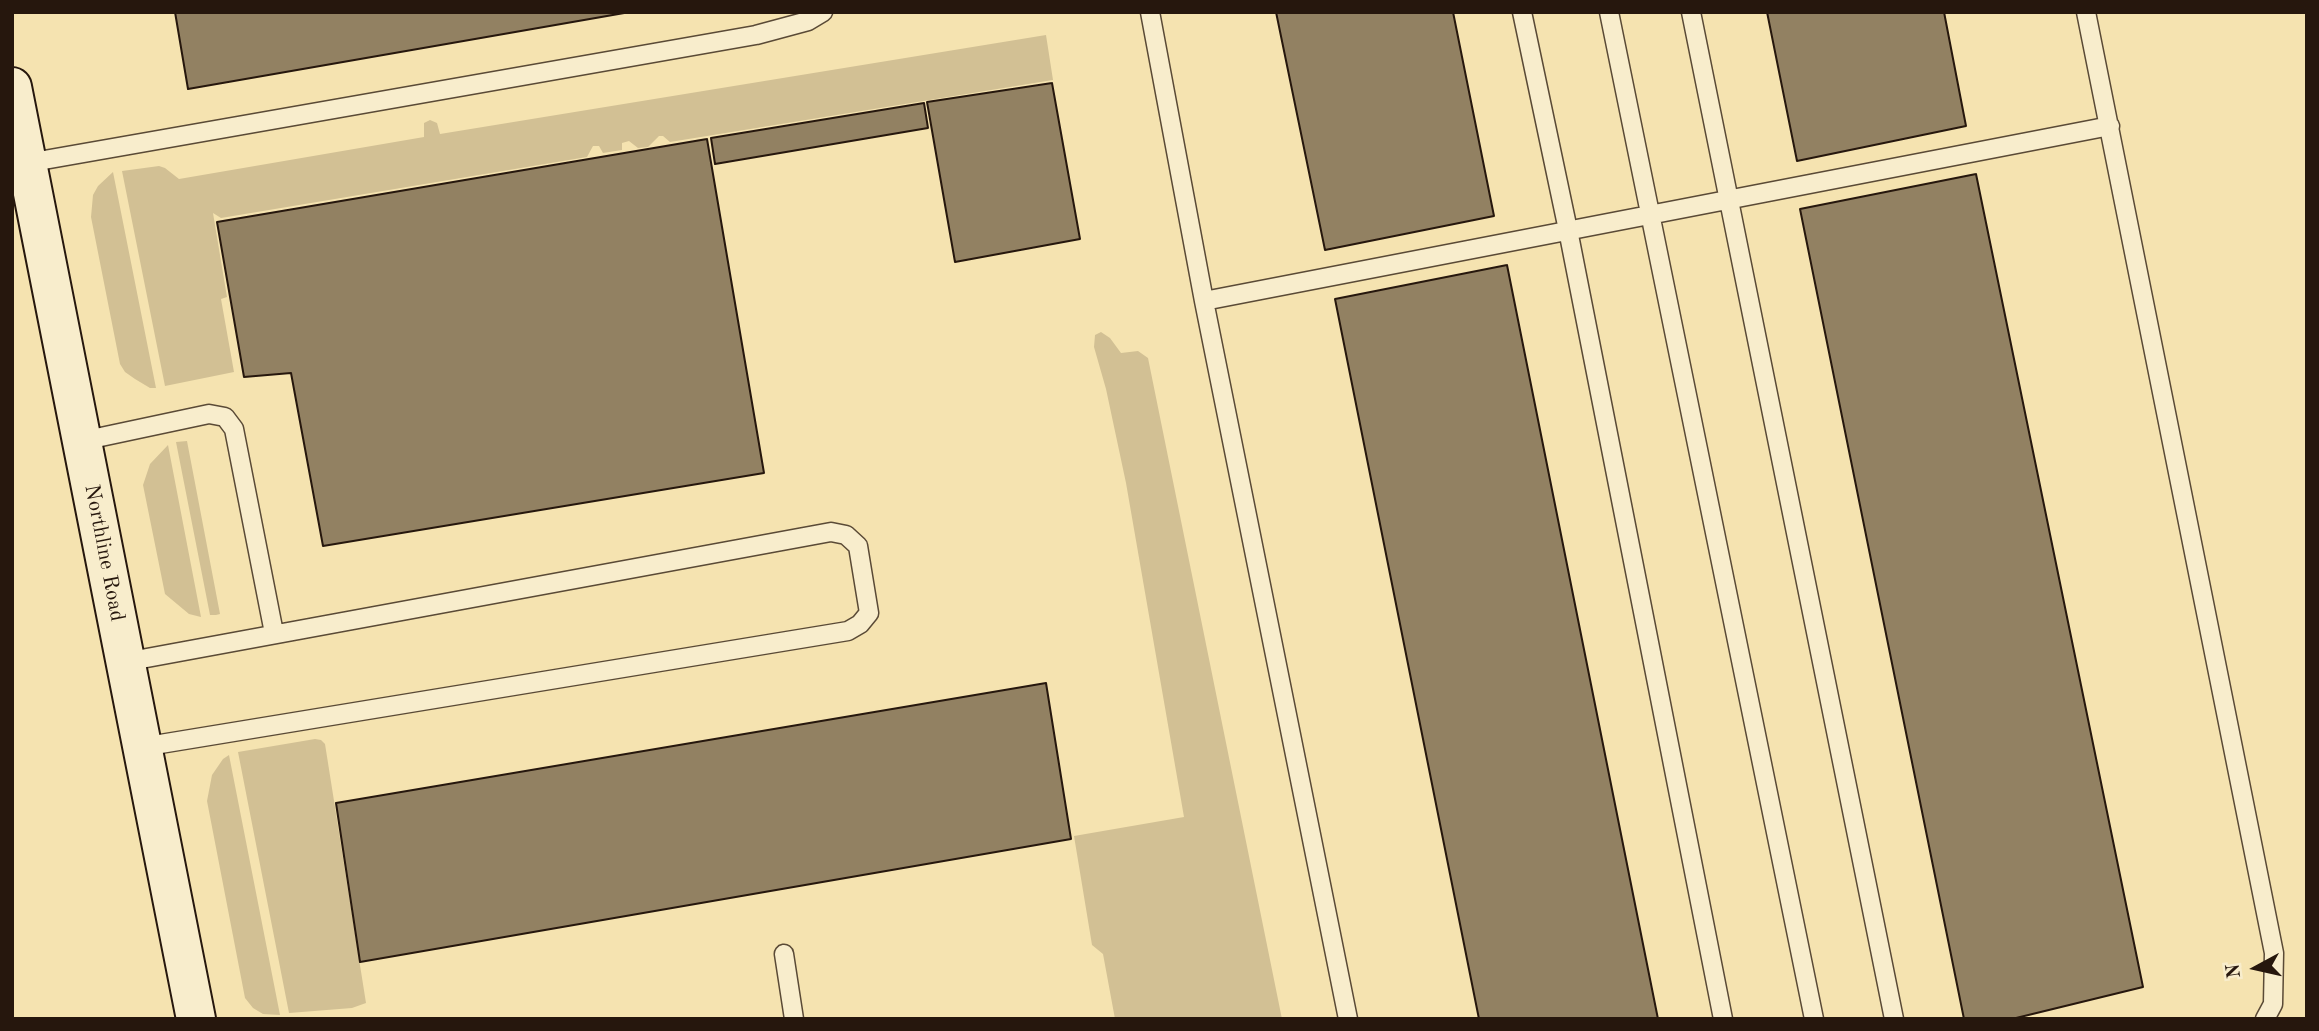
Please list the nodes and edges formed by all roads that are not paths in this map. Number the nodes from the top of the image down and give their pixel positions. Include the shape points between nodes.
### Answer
1 (823, 12) edge
2 (1150, 12) edge
3 (1522, 12) edge
4 (1609, 12) edge
5 (1691, 12) edge
6 (2086, 12) edge
7 (12, 87) edge
8 (2110, 126) junction
9 (27, 163) junction
10 (1728, 199) junction
11 (1650, 214) junction
12 (1568, 230) junction
13 (1204, 301) junction
14 (82, 441) junction
15 (274, 633) junction
16 (125, 662) junction
17 (142, 747) junction
18 (784, 954) dead end
19 (195, 1019) edge
20 (794, 1019) edge
21 (1348, 1019) edge
22 (1723, 1019) edge
23 (1814, 1019) edge
24 (1894, 1019) edge
25 (2265, 1019) edge

1 - 9 lane via 808,21 756,35
2 - 13 lane
3 - 12 lane
4 - 11 lane
5 - 10 lane
6 - 8 lane
7 - 9 main road, Northline Road
8 - 10 lane
8 - 25 lane via 2274,953 2273,1004
9 - 14 main road, Northline Road
10 - 11 lane
10 - 24 lane
11 - 12 lane
11 - 23 lane
12 - 13 lane
12 - 22 lane
13 - 21 lane
14 - 15 lane via 209,414 225,417 234,429
14 - 16 main road, Northline Road
15 - 16 lane
15 - 17 lane via 831,532 846,535 858,546 869,613 848,631
16 - 17 main road, Northline Road
17 - 19 main road, Northline Road
18 - 20 lane

